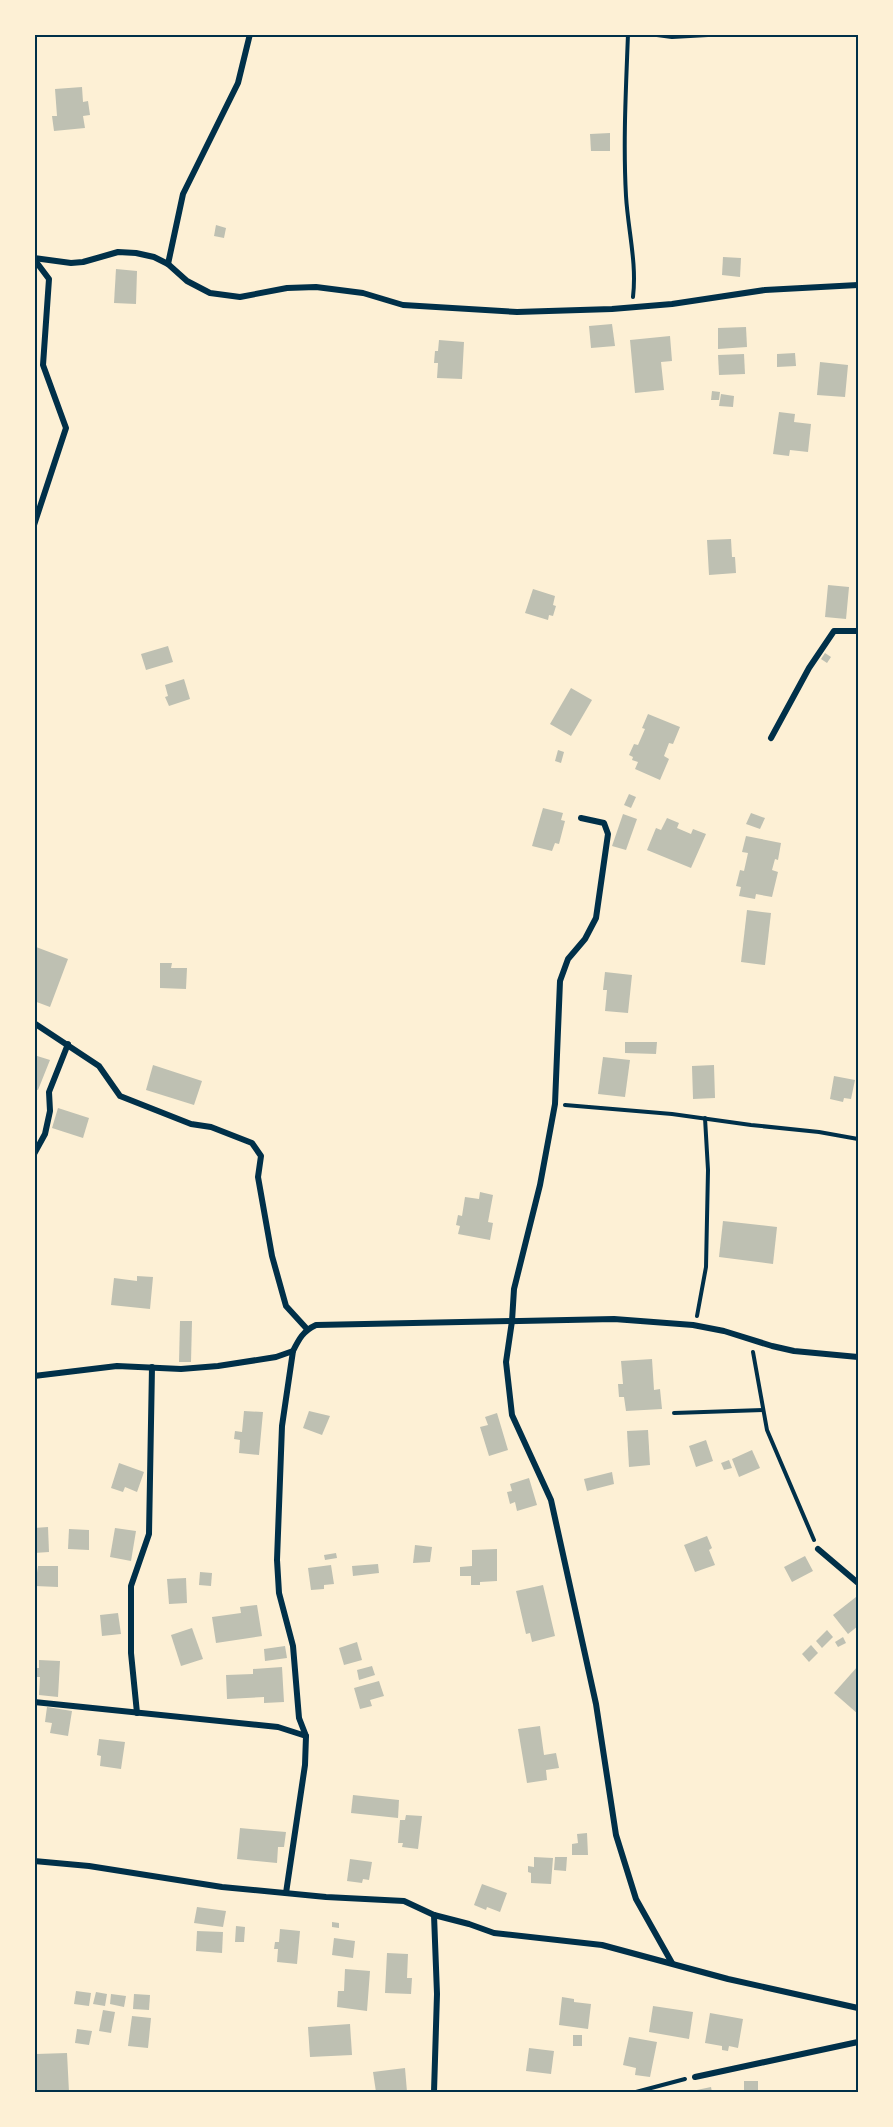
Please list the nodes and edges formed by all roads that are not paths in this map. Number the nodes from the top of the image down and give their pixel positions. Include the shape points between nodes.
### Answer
1 (250, 34) edge
2 (657, 34) edge
3 (708, 34) edge
4 (34, 259) edge
5 (168, 264) junction
6 (858, 285) edge
7 (34, 525) edge
8 (858, 631) edge
9 (771, 738) dead end
10 (581, 818) dead end
11 (34, 1023) edge
12 (68, 1044) junction
13 (34, 1154) edge
14 (512, 1321) junction
15 (307, 1329) junction
16 (293, 1352) junction
17 (858, 1357) edge
18 (152, 1367) junction
19 (34, 1376) edge
20 (818, 1549) road end
21 (858, 1583) edge
22 (34, 1702) edge
23 (137, 1713) junction
24 (306, 1737) junction
25 (34, 1861) edge
26 (286, 1893) junction
27 (434, 1915) junction
28 (672, 1963) junction
29 (858, 2008) edge
30 (858, 2042) edge
31 (695, 2077) road end
32 (434, 2092) edge

1 - 5 street via 238,83 183,194
2 - 3 street
4 - 5 street via 71,263 118,252 136,252
4 - 7 street via 49,279 43,365 66,428
5 - 6 street via 187,281 210,293 240,297 316,287 363,293 403,305 517,312 672,304 765,290
8 - 9 street via 834,630
10 - 14 street via 604,823 608,834 596,918 568,959 560,981 555,1104 514,1289
11 - 12 street
12 - 13 street via 49,1092 45,1134
12 - 15 street via 99,1066 120,1096 252,1143 261,1156 258,1178 286,1306
14 - 15 street via 316,1325
14 - 17 street via 614,1319 695,1326 794,1351
14 - 28 street via 506,1362 512,1415 551,1500 596,1704 616,1835 636,1899
15 - 16 street
16 - 18 street via 218,1366
16 - 24 street via 282,1426 277,1560 279,1593 294,1646 299,1718
18 - 19 street via 117,1366
18 - 23 street via 149,1533 131,1586 131,1653
20 - 21 street
22 - 23 street
23 - 24 street via 278,1727
24 - 26 street
25 - 26 street
26 - 27 street via 404,1901
27 - 28 street via 494,1933 603,1945
27 - 32 street via 438,1994
28 - 29 street
30 - 31 street

